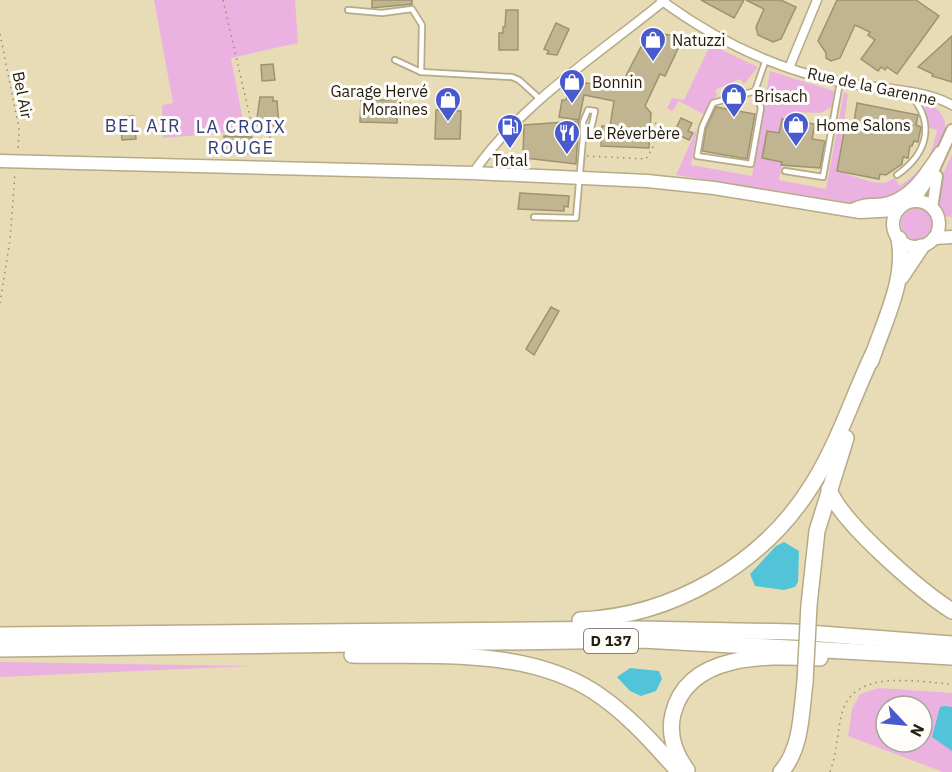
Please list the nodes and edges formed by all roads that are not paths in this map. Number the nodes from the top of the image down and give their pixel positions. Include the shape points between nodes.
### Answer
1 (817, 0) edge
2 (663, 1) edge
3 (348, 10) dead end
4 (766, 59) junction
5 (395, 60) dead end
6 (789, 68) junction
7 (421, 72) junction
8 (840, 82) junction
9 (755, 91) junction
10 (909, 93) junction
11 (540, 99) junction
12 (952, 105) edge
13 (952, 130) edge
14 (583, 138) junction
15 (952, 145) edge
16 (940, 153) junction
17 (0, 161) edge
18 (785, 171) dead end
19 (473, 174) junction
20 (897, 175) dead end
21 (580, 178) junction
22 (914, 201) junction
23 (932, 207) junction
24 (898, 210) junction
25 (856, 211) junction
26 (534, 217) dead end
27 (938, 220) junction
28 (952, 227) edge
29 (897, 235) junction
30 (952, 237) edge
31 (934, 238) junction
32 (921, 247) junction
33 (896, 285) junction
34 (874, 352) junction
35 (829, 489) junction
36 (952, 611) edge
37 (512, 629) junction
38 (0, 635) edge
39 (952, 644) edge
40 (270, 645) junction
41 (0, 649) edge
42 (945, 656) edge
43 (805, 682) junction
44 (679, 772) edge
45 (689, 772) edge
46 (781, 772) edge
47 (790, 772) edge

1 - 6 street
2 - 4 street, Rue de la Garenne via 705,30
2 - 11 street
3 - 7 lane via 382,13 412,9 422,25
4 - 6 street, Rue de la Garenne
4 - 9 lane
5 - 7 lane
6 - 8 street, Rue de la Garenne
7 - 11 lane via 512,77
8 - 10 street, Rue de la Garenne
8 - 18 lane via 824,177
9 - 9 lane via 713,103 702,127 697,156 751,164 761,108
10 - 12 street, Rue de la Garenne
10 - 20 lane via 923,112 926,130 913,164
11 - 19 street via 483,158
13 - 16 street
14 - 14 lane via 591,129 595,111 588,110
14 - 21 lane
15 - 23 street via 935,181
16 - 22 street via 930,178
16 - 25 main road via 918,186 888,203 865,203
17 - 19 main road
19 - 21 main road
21 - 25 main road via 714,188
21 - 26 lane via 576,218
22 - 23 main road
22 - 24 main road
23 - 27 main road
24 - 25 main road
24 - 29 main road via 894,220
25 - 29 main road
27 - 28 main road
27 - 31 main road
29 - 32 main road via 909,246
29 - 33 highway via 900,255
30 - 31 main road
31 - 32 main road
32 - 33 highway
33 - 34 highway
34 - 35 highway
34 - 37 highway via 812,487 783,524 742,561 698,589 652,607 600,619 537,622
35 - 36 highway via 835,504 851,522 907,576
35 - 43 highway, bridge via 814,549
37 - 38 highway, D 137
37 - 39 highway, D 137 via 795,632
40 - 41 highway, D 137
40 - 42 highway, D 137 via 642,640
40 - 44 highway via 286,652 488,659 539,668 603,698
42 - 45 highway via 923,662 760,658 713,668 686,688 673,714 674,744
43 - 46 highway via 797,742
43 - 47 highway via 805,738

